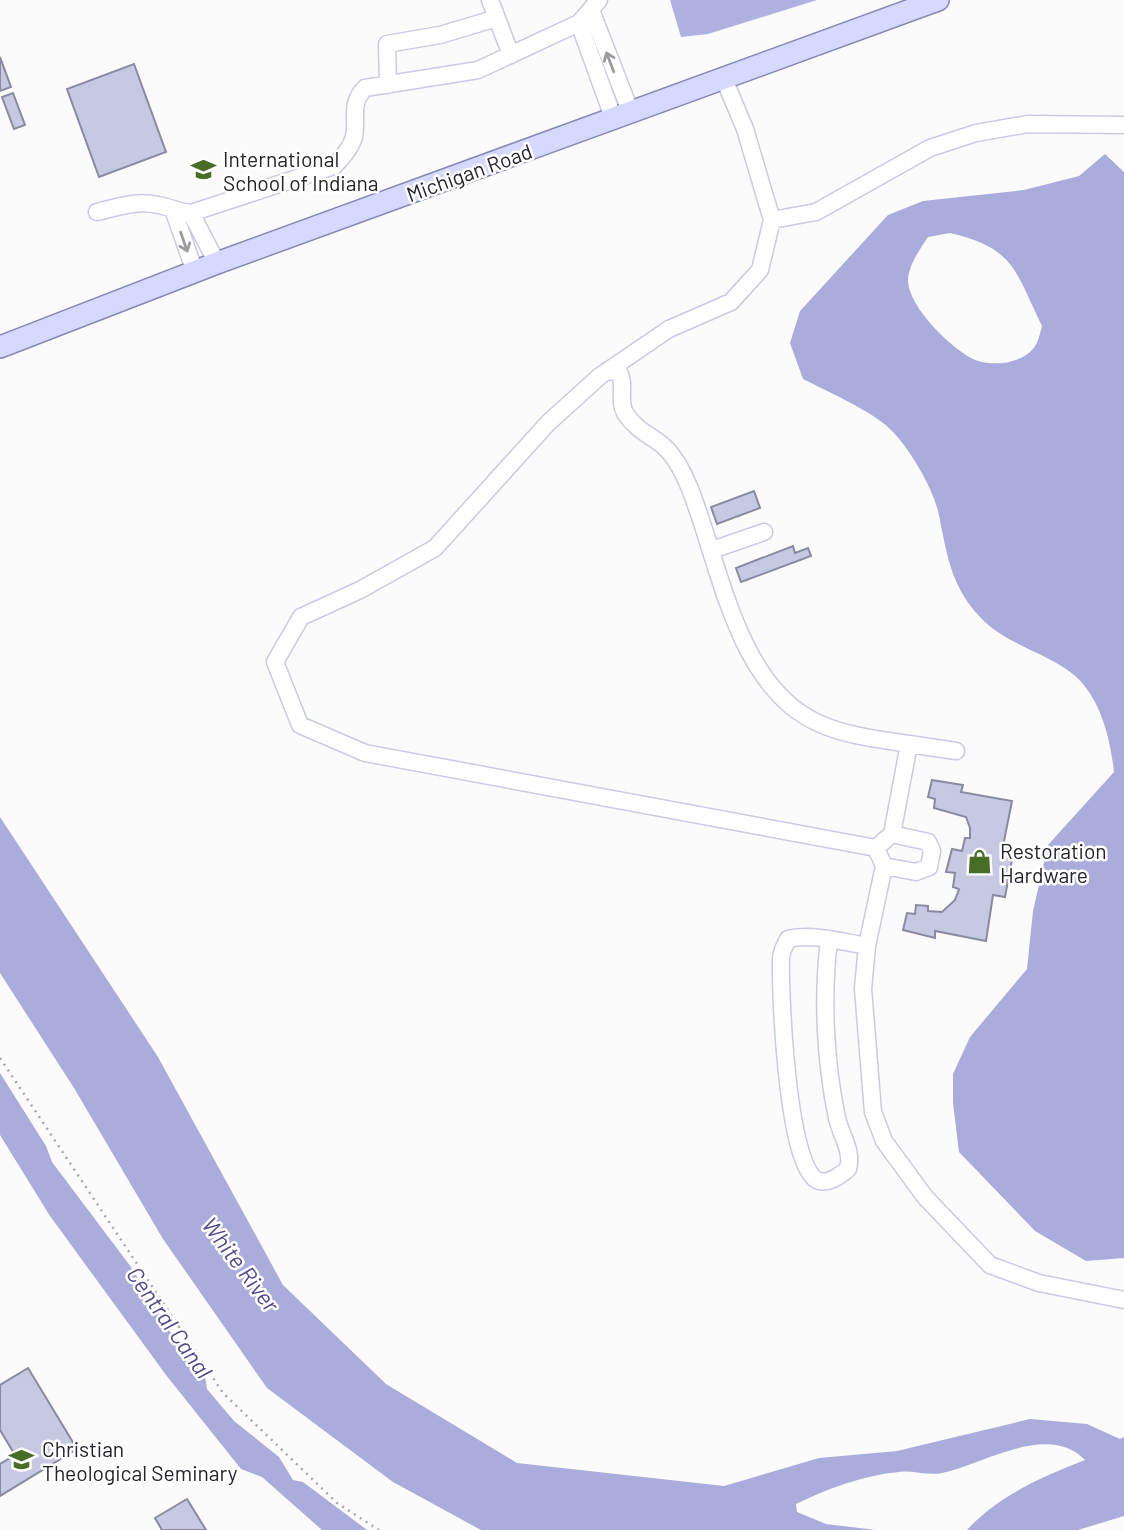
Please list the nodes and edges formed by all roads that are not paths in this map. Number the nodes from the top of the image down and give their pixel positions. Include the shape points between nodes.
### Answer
1 (490, 0) edge
2 (938, 0) edge
3 (595, 5) edge
4 (497, 18) junction
5 (579, 23) junction
6 (511, 55) junction
7 (724, 79) junction
8 (388, 85) junction
9 (622, 117) junction
10 (1124, 125) edge
11 (97, 212) dead end
12 (174, 212) junction
13 (191, 213) junction
14 (772, 220) junction
15 (217, 263) junction
16 (195, 272) junction
17 (0, 347) edge
18 (615, 374) junction
19 (764, 532) dead end
20 (712, 550) junction
21 (909, 744) junction
22 (957, 751) dead end
23 (891, 834) junction
24 (876, 848) junction
25 (884, 866) junction
26 (829, 940) junction
27 (867, 946) junction
28 (1124, 1300) edge

1 - 4 lane
2 - 7 main road, Michigan Road
3 - 5 lane
9 -> 3 lane
4 - 6 lane
4 - 8 lane via 387,44
5 - 6 lane
5 - 9 lane
6 - 8 lane via 478,70
7 - 9 main road, Michigan Road
7 - 14 lane via 746,129
8 - 13 lane via 365,88 357,96 354,137 334,166
9 - 15 main road, Michigan Road
10 - 14 lane via 1028,124 976,133 930,148 816,212
11 - 12 lane via 132,202 161,205
12 - 13 lane
12 -> 16 lane
13 - 15 lane
14 - 18 lane via 760,270 731,302 669,329
15 - 16 main road, Michigan Road
16 - 17 main road, Michigan Road
18 - 20 lane via 624,411 633,425 663,445 677,464
18 - 24 lane via 548,423 435,548 301,617 275,662 300,726 365,753
19 - 20 lane
20 - 21 lane via 745,645 772,687 813,720 835,730
21 - 22 lane
21 - 23 lane
23 - 24 lane
23 - 25 lane via 928,842 932,851 929,867 916,872
24 - 25 lane
25 - 27 lane
26 - 26 lane via 788,939 781,956 784,1043 796,1136 809,1174 820,1181 832,1180 848,1169 851,1158 837,1120 830,1068 824,975
26 - 27 lane
27 - 28 lane via 864,1003 873,1112 884,1141 926,1197 990,1265 1039,1283

